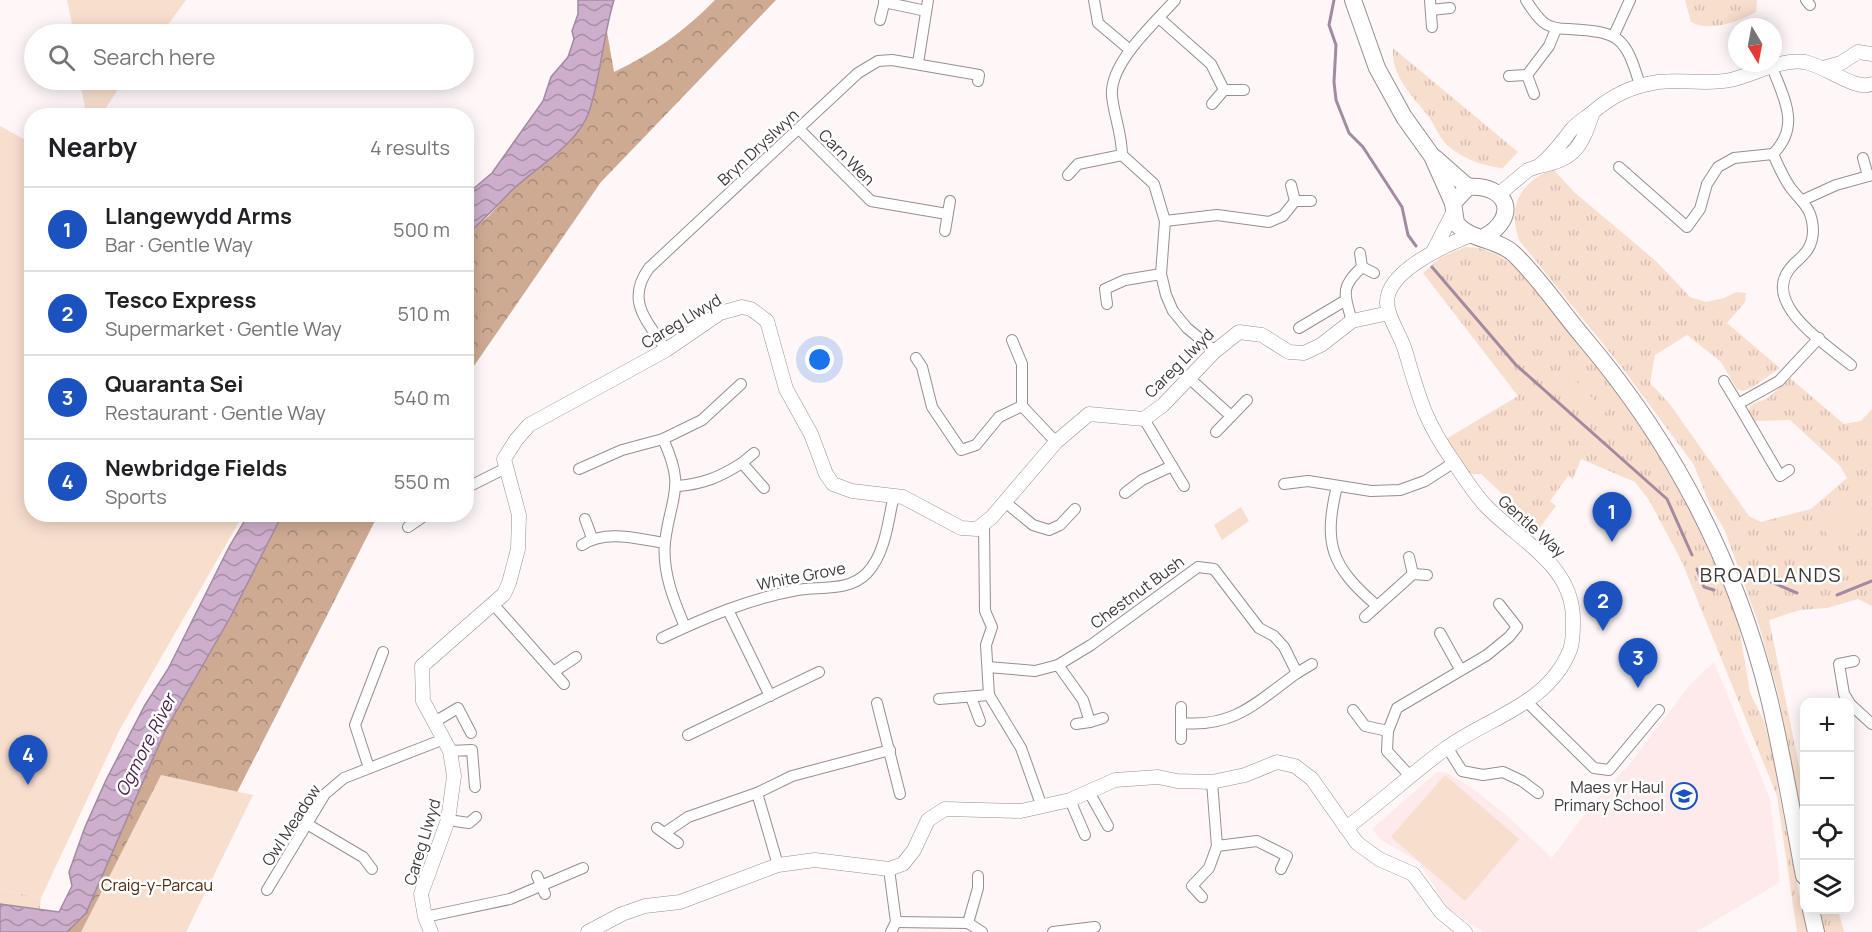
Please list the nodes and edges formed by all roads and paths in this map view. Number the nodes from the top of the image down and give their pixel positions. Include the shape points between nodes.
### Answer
1 (1094, 0) edge
2 (1175, 0) edge
3 (1353, 0) edge
4 (1526, 0) edge
5 (1630, 0) edge
6 (884, 1) edge
7 (927, 5) edge
8 (1431, 5) edge
9 (1450, 8) dead end
10 (1159, 18) junction
11 (880, 20) dead end
12 (1432, 27) dead end
13 (1556, 29) junction
14 (1614, 35) junction
15 (1130, 50) junction
16 (1871, 52) edge
17 (1849, 57) junction
18 (918, 63) junction
19 (1782, 65) edge
20 (1823, 68) junction
21 (1757, 72) edge
22 (1774, 72) edge
23 (979, 74) dead end
24 (1527, 75) junction
25 (1509, 76) dead end
26 (1852, 83) junction
27 (1640, 85) junction
28 (1870, 87) edge
29 (1224, 90) junction
30 (1244, 90) dead end
31 (1534, 94) dead end
32 (1212, 104) dead end
33 (800, 130) junction
34 (1773, 154) junction
35 (1122, 155) junction
36 (1432, 156) junction
37 (1863, 158) dead end
38 (1618, 167) dead end
39 (1068, 175) dead end
40 (1870, 176) edge
41 (1291, 185) dead end
42 (1468, 187) junction
43 (1499, 194) junction
44 (1803, 200) junction
45 (950, 201) dead end
46 (1295, 201) junction
47 (1311, 201) dead end
48 (1453, 208) junction
49 (947, 214) junction
50 (1505, 219) junction
51 (1165, 221) junction
52 (1687, 227) junction
53 (945, 231) dead end
54 (1477, 236) junction
55 (1697, 236) dead end
56 (1434, 250) junction
57 (1360, 253) dead end
58 (1513, 253) junction
59 (1362, 267) junction
60 (1374, 273) dead end
61 (1161, 274) junction
62 (1346, 300) junction
63 (1107, 304) dead end
64 (1389, 313) junction
65 (1352, 321) junction
66 (1299, 328) dead end
67 (1819, 338) junction
68 (1012, 340) dead end
69 (666, 350) junction
70 (1215, 351) junction
71 (916, 358) dead end
72 (1851, 365) dead end
73 (1189, 378) junction
74 (1724, 381) dead end
75 (741, 384) dead end
76 (1247, 400) dead end
77 (1738, 404) junction
78 (1022, 406) junction
79 (1230, 416) junction
80 (1144, 419) junction
81 (1216, 432) dead end
82 (663, 439) junction
83 (1056, 442) junction
84 (754, 453) dead end
85 (742, 463) junction
86 (1453, 463) junction
87 (1172, 466) junction
88 (506, 468) junction
89 (579, 470) dead end
90 (1789, 470) dead end
91 (474, 484) edge
92 (1284, 484) dead end
93 (678, 486) junction
94 (1184, 486) dead end
95 (1336, 486) junction
96 (764, 488) dead end
97 (1125, 492) dead end
98 (894, 495) junction
99 (1005, 502) junction
100 (1075, 509) dead end
101 (585, 519) dead end
102 (415, 522) edge
103 (984, 525) junction
104 (408, 527) dead end
105 (592, 538) junction
106 (665, 543) junction
107 (582, 545) dead end
108 (1409, 557) dead end
109 (1413, 574) junction
110 (1427, 576) dead end
111 (493, 604) junction
112 (1499, 604) dead end
113 (1376, 605) junction
114 (728, 610) junction
115 (1365, 616) dead end
116 (685, 627) junction
117 (1440, 633) dead end
118 (662, 638) dead end
119 (384, 652) dead end
120 (576, 657) dead end
121 (1854, 661) dead end
122 (1311, 664) dead end
123 (1058, 665) junction
124 (988, 667) junction
125 (1460, 669) junction
126 (555, 671) junction
127 (819, 672) dead end
128 (1297, 673) junction
129 (564, 684) dead end
130 (989, 695) junction
131 (770, 696) junction
132 (971, 697) junction
133 (1846, 698) edge
134 (939, 699) dead end
135 (1527, 702) junction
136 (877, 703) dead end
137 (1181, 707) dead end
138 (1854, 708) edge
139 (1353, 710) dead end
140 (1659, 710) dead end
141 (1103, 718) dead end
142 (436, 721) junction
143 (980, 721) dead end
144 (1090, 722) junction
145 (1181, 723) junction
146 (1076, 724) dead end
147 (1872, 724) edge
148 (1388, 730) junction
149 (471, 733) dead end
150 (688, 735) dead end
151 (1181, 740) dead end
152 (447, 745) junction
153 (1448, 747) junction
154 (890, 750) junction
155 (369, 768) junction
156 (1410, 776) junction
157 (1212, 782) junction
158 (475, 787) dead end
159 (1089, 792) junction
160 (757, 793) junction
161 (1538, 793) dead end
162 (900, 794) dead end
163 (1070, 800) junction
164 (1042, 807) junction
165 (476, 817) dead end
166 (448, 820) junction
167 (308, 824) junction
168 (1108, 826) dead end
169 (1346, 828) junction
170 (1085, 835) dead end
171 (678, 843) dead end
172 (1217, 846) junction
173 (1801, 860) edge
174 (778, 865) junction
175 (583, 868) dead end
176 (372, 869) dead end
177 (889, 869) junction
178 (1281, 869) dead end
179 (978, 876) dead end
180 (267, 890) dead end
181 (1202, 897) dead end
182 (1812, 914) edge
183 (425, 917) junction
184 (968, 923) junction
185 (893, 927) edge
186 (1095, 927) dead end
187 (431, 932) edge
188 (588, 932) edge
189 (982, 932) edge
190 (1053, 932) edge
191 (1465, 932) edge
192 (1816, 932) edge

1 - 15 street via 1098,23
2 - 10 street
3 - 36 main road via 1377,68 1404,117
4 - 13 street via 1544,24
5 - 14 street
6 - 7 street
6 - 11 street
7 - 18 street
8 - 9 street
8 - 12 street
10 - 15 street
10 - 29 street via 1211,64
13 - 14 street via 1590,29
13 - 24 street via 1549,46
14 - 27 street via 1630,56
15 - 35 street via 1112,93 1122,135
16 - 17 street
17 - 20 street
17 - 26 street via 1845,72
18 - 23 street, Bryn Dryslwyn
18 - 33 street, Bryn Dryslwyn via 892,60 869,66
19 - 20 street via 1803,62
20 - 26 street
21 - 27 street via 1709,84
22 - 34 street via 1789,118 1786,138
24 - 25 street
24 - 31 street
26 - 28 street
27 - 43 street via 1611,97 1593,112 1574,153 1528,170
29 - 30 street
29 - 32 street
33 - 49 street, Carn Wen via 871,201
33 - 69 street, Bryn Dryslwyn via 649,268 639,282 638,303
34 - 44 street via 1790,187
34 - 52 street via 1734,158 1718,167 1707,184 1700,209
35 - 39 street via 1078,164
35 - 51 street via 1154,184
36 - 42 main road
36 - 48 main road
37 - 40 street
38 - 52 street
40 - 44 street
41 - 46 street
42 - 43 main road via 1482,186
42 - 48 main road
43 - 50 main road via 1505,206
44 - 67 street via 1811,221 1812,240 1807,252 1788,272 1783,293 1788,309
45 - 49 street
46 - 47 street
46 - 51 street via 1283,216 1269,222 1217,215
48 - 54 main road via 1456,223
48 - 56 street
49 - 53 street
50 - 54 main road via 1496,231
50 - 58 main road
51 - 61 street
52 - 55 street
54 - 56 street
54 - 58 main road
56 - 64 street via 1393,287 1388,297
57 - 59 street
58 - 173 main road via 1611,370 1664,444 1708,525 1739,602 1768,698
59 - 60 street
59 - 62 street via 1346,284
61 - 63 street via 1125,280 1105,290
61 - 70 street via 1173,311
62 - 65 street
62 - 66 street
64 - 65 street, Careg Llwyd
64 - 86 street, Gentle Way via 1404,346 1422,408
65 - 70 street, Careg Llwyd via 1305,353 1289,352 1248,331 1230,336
67 - 72 street
67 - 77 street via 1779,381
68 - 78 street via 1022,364
69 - 88 street, Careg Llwyd via 529,425 508,451 504,459
69 - 98 street, Careg Llwyd via 729,309 741,307 761,315 771,330 786,388 833,484
70 - 73 street, Careg Llwyd
71 - 78 street via 932,407 962,450 976,445 999,417
73 - 79 street
73 - 80 street, Careg Llwyd via 1164,405
74 - 77 street
75 - 82 street via 702,420
76 - 79 street
77 - 90 street via 1780,476
78 - 83 street
79 - 81 street
80 - 83 street, Careg Llwyd via 1089,414
80 - 87 street
82 - 89 street via 621,450
82 - 93 street
83 - 99 street, Careg Llwyd
84 - 85 street
85 - 93 street via 719,478
85 - 96 street
86 - 95 street via 1425,481 1400,490
86 - 135 street, Gentle Way via 1483,503 1548,559 1570,596 1570,648 1552,681
87 - 94 street
87 - 97 street
88 - 91 street
88 - 111 street, Careg Llwyd via 519,515 518,549 504,594
92 - 95 street via 1308,481
93 - 106 street
95 - 113 street via 1330,516 1332,554 1350,580
98 - 103 street, Careg Llwyd via 919,503 962,528 977,529
98 - 114 street, White Grove via 881,549 864,576 846,585 772,595
99 - 100 street via 1034,525 1049,530 1060,525
99 - 103 street, Careg Llwyd
101 - 105 street
102 - 104 street
103 - 124 street via 985,611 992,627 986,645
105 - 106 street
105 - 107 street
106 - 116 street via 669,582
108 - 109 street
109 - 110 street
109 - 113 street
111 - 126 street
111 - 142 street, Careg Llwyd via 422,666 423,701
112 - 125 street via 1517,627 1487,655
113 - 115 street
114 - 116 street, White Grove
114 - 131 street
116 - 118 street, White Grove
117 - 125 street
119 - 155 street via 355,725
120 - 126 street
121 - 133 street via 1838,658
122 - 128 street
123 - 124 street, Chestnut Bush via 1035,671
123 - 128 street, Chestnut Bush via 1198,567 1208,566 1259,628 1284,647
123 - 144 street via 1083,700
124 - 130 street
125 - 148 street via 1397,708
126 - 129 street
127 - 131 street
128 - 145 street via 1228,720 1203,725
130 - 132 street
130 - 164 street via 1021,748
131 - 150 street
132 - 134 street
132 - 143 street
135 - 140 street via 1594,768 1601,770 1609,770
135 - 153 street, Gentle Way
136 - 154 street
137 - 145 street
138 - 147 street
139 - 148 street via 1365,726
141 - 144 street
142 - 149 street via 458,708
142 - 152 street, Careg Llwyd
144 - 146 street
145 - 151 street
148 - 156 street via 1388,751
152 - 155 street, Owl Meadow
152 - 158 street via 472,750
152 - 166 street, Careg Llwyd via 454,776
153 - 156 street, Gentle Way
153 - 161 street via 1462,771 1483,775 1503,772
154 - 160 street via 792,776
154 - 162 street
155 - 167 street, Owl Meadow via 344,778 325,794
156 - 169 street, Gentle Way
157 - 159 street via 1128,778
157 - 169 street via 1245,775 1277,762 1295,766 1312,779
157 - 172 street
159 - 163 street
159 - 168 street
160 - 171 street via 662,830
160 - 174 street
163 - 164 street
163 - 170 street
164 - 177 street via 1007,812 945,809 928,820 903,864
165 - 166 street via 468,823
166 - 183 street, Careg Llwyd via 421,894
167 - 176 street via 367,853
167 - 180 street, Owl Meadow
169 - 191 street via 1365,850 1413,874 1441,912
172 - 178 street via 1257,841 1287,856
172 - 181 street via 1209,868 1192,886
174 - 177 street via 815,860
174 - 188 street via 680,902 645,906 622,914
175 - 183 street via 500,902
177 - 185 street
179 - 184 street
182 - 192 main road
183 - 187 street, Careg Llwyd
184 - 185 street
184 - 189 street
186 - 190 street

